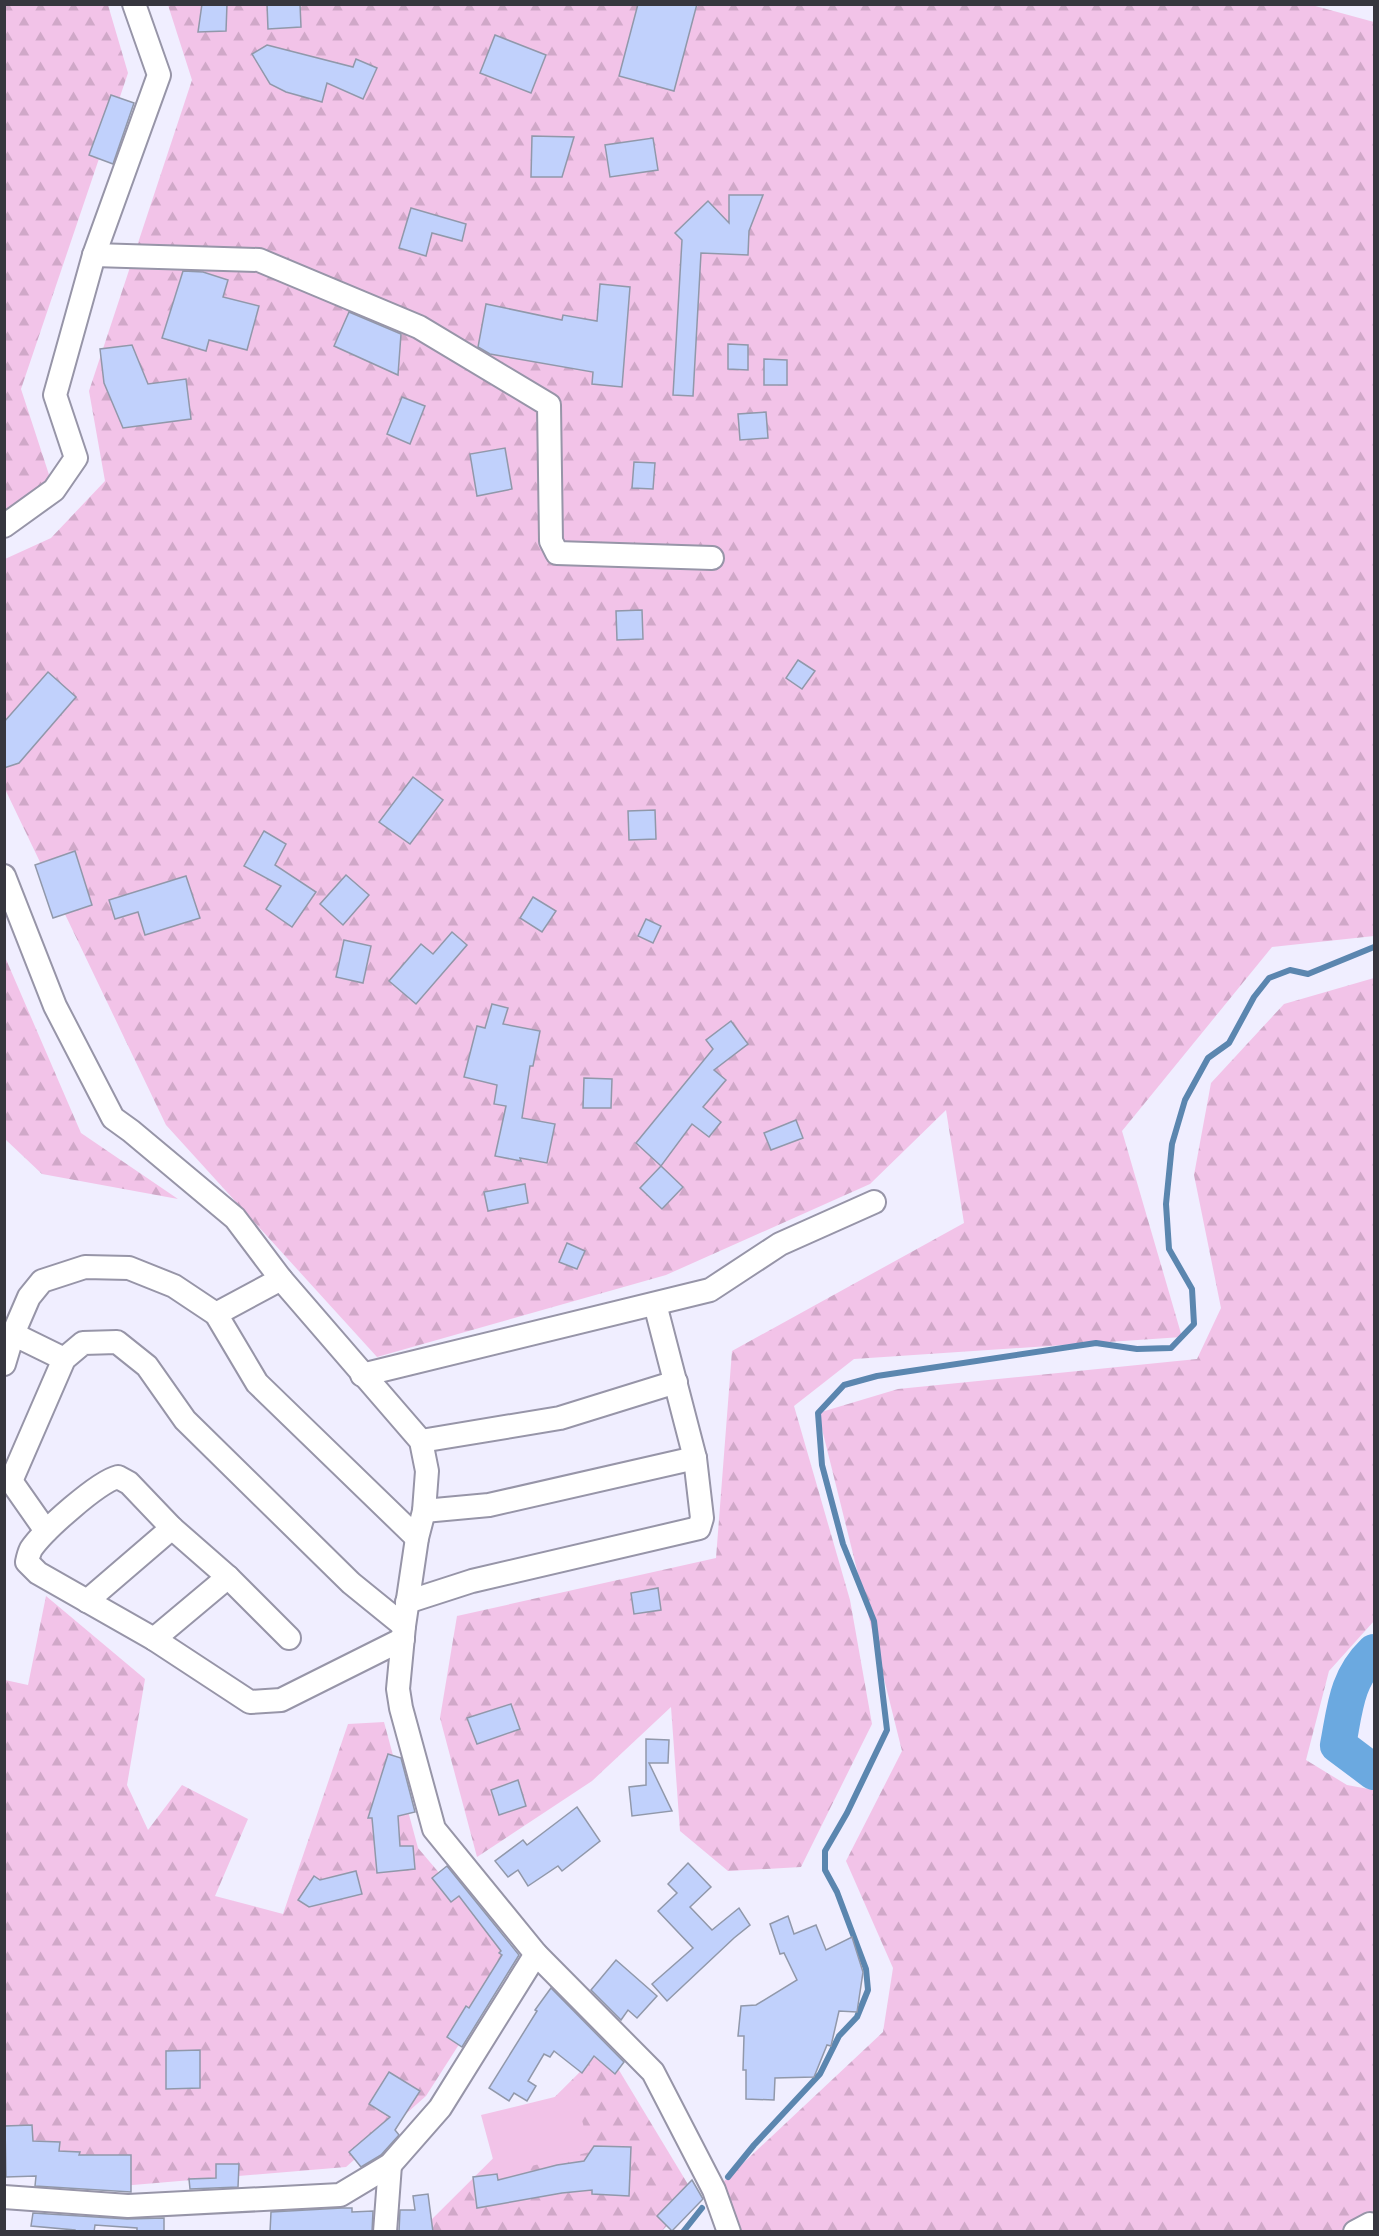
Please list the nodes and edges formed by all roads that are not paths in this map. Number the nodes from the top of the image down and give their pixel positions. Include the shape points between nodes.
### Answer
1 (134, 4) edge
2 (94, 255) junction
3 (4, 526) edge
4 (712, 558) dead end
5 (4, 876) edge
6 (874, 1202) dead end
7 (281, 1279) junction
8 (655, 1304) junction
9 (216, 1314) junction
10 (9, 1336) edge
11 (64, 1359) junction
12 (4, 1364) edge
13 (362, 1375) junction
14 (676, 1382) junction
15 (421, 1441) junction
16 (695, 1458) junction
17 (8, 1480) edge
18 (424, 1511) junction
19 (172, 1528) junction
20 (46, 1531) junction
21 (417, 1538) junction
22 (228, 1577) junction
23 (87, 1600) junction
24 (407, 1602) junction
25 (404, 1632) junction
26 (290, 1638) dead end
27 (154, 1639) junction
28 (536, 1954) junction
29 (390, 2165) junction
30 (4, 2197) edge
31 (385, 2232) edge
32 (729, 2232) edge

1 - 2 street via 159,75
2 - 3 street via 55,395 76,458 54,490
2 - 4 street via 259,260 419,327 549,405 551,541 557,553
5 - 7 street via 55,1006 113,1118 235,1218
6 - 8 street via 780,1244 710,1290
7 - 9 street
7 - 13 street
8 - 13 street
8 - 14 street
9 - 10 street via 174,1286 129,1268 85,1267 42,1281
9 - 21 street via 257,1383
10 - 11 street
10 - 12 street
11 - 17 street
11 - 25 street via 83,1343 117,1342 147,1366 186,1420
13 - 15 street
14 - 15 street via 560,1418
14 - 16 street
15 - 18 street via 427,1471
16 - 18 street via 489,1505
16 - 24 street via 702,1518 699,1528 472,1581
17 - 20 street
18 - 21 street
19 - 20 street via 118,1476 99,1486
19 - 22 street
19 - 23 street
20 - 23 street via 30,1551 27,1562
21 - 24 street
22 - 26 street
22 - 27 street
23 - 27 street
24 - 25 street
25 - 27 street via 281,1700 250,1702
25 - 28 street via 398,1689 434,1829
28 - 29 street via 440,2108
28 - 32 street via 653,2072 714,2190
29 - 30 street via 340,2195 128,2206
29 - 31 street

